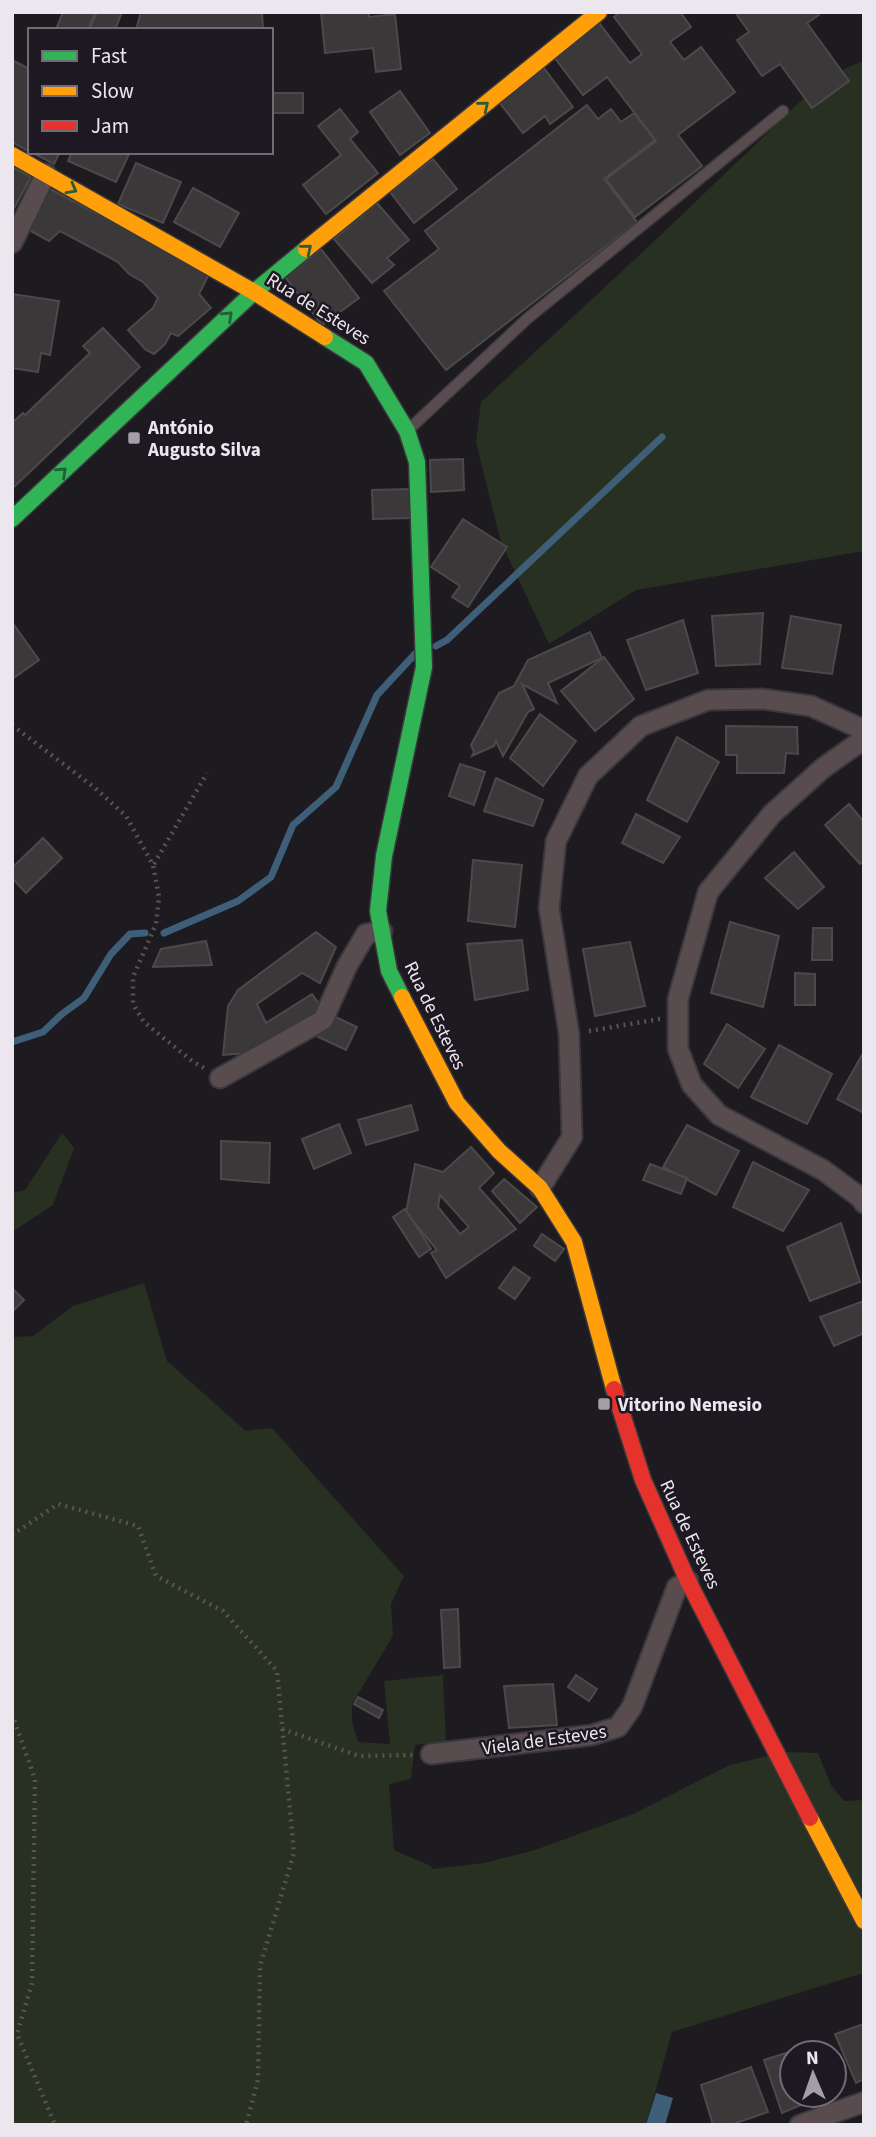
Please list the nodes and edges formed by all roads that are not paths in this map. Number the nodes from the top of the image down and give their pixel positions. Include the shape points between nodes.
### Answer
1 (599, 12) edge
2 (783, 110) dead end
3 (12, 155) edge
4 (46, 174) junction
5 (12, 243) edge
6 (254, 292) junction
7 (407, 431) junction
8 (12, 519) edge
9 (864, 730) edge
10 (864, 739) edge
11 (382, 932) junction
12 (220, 1078) road end
13 (540, 1188) junction
14 (862, 1200) edge
15 (688, 1581) junction
16 (431, 1754) road end
17 (864, 1922) edge
18 (864, 2102) edge
19 (800, 2125) edge

6 -> 1 street
2 - 7 lane via 528,318
3 - 4 street, Rua de Esteves
4 - 5 street
4 -> 6 street, Rua de Esteves
6 - 7 street, Rua de Esteves via 366,363
8 -> 6 street
7 - 11 street, Rua de Esteves via 417,462 424,667 384,856 378,911
9 - 13 street via 811,706 762,699 708,700 641,726 588,776 556,841 549,908 569,1034 572,1137
10 - 14 street via 772,814 708,892 678,999 678,1049 692,1085 719,1115 823,1170
11 - 12 street via 366,934 323,1020
11 - 13 street, Rua de Esteves via 389,971 457,1103 499,1152
13 - 15 street, Rua de Esteves via 574,1242 643,1480
15 - 16 street, Viela de Esteves via 677,1587 632,1707 618,1727 592,1735
15 - 17 street, Rua de Esteves
18 - 19 street

